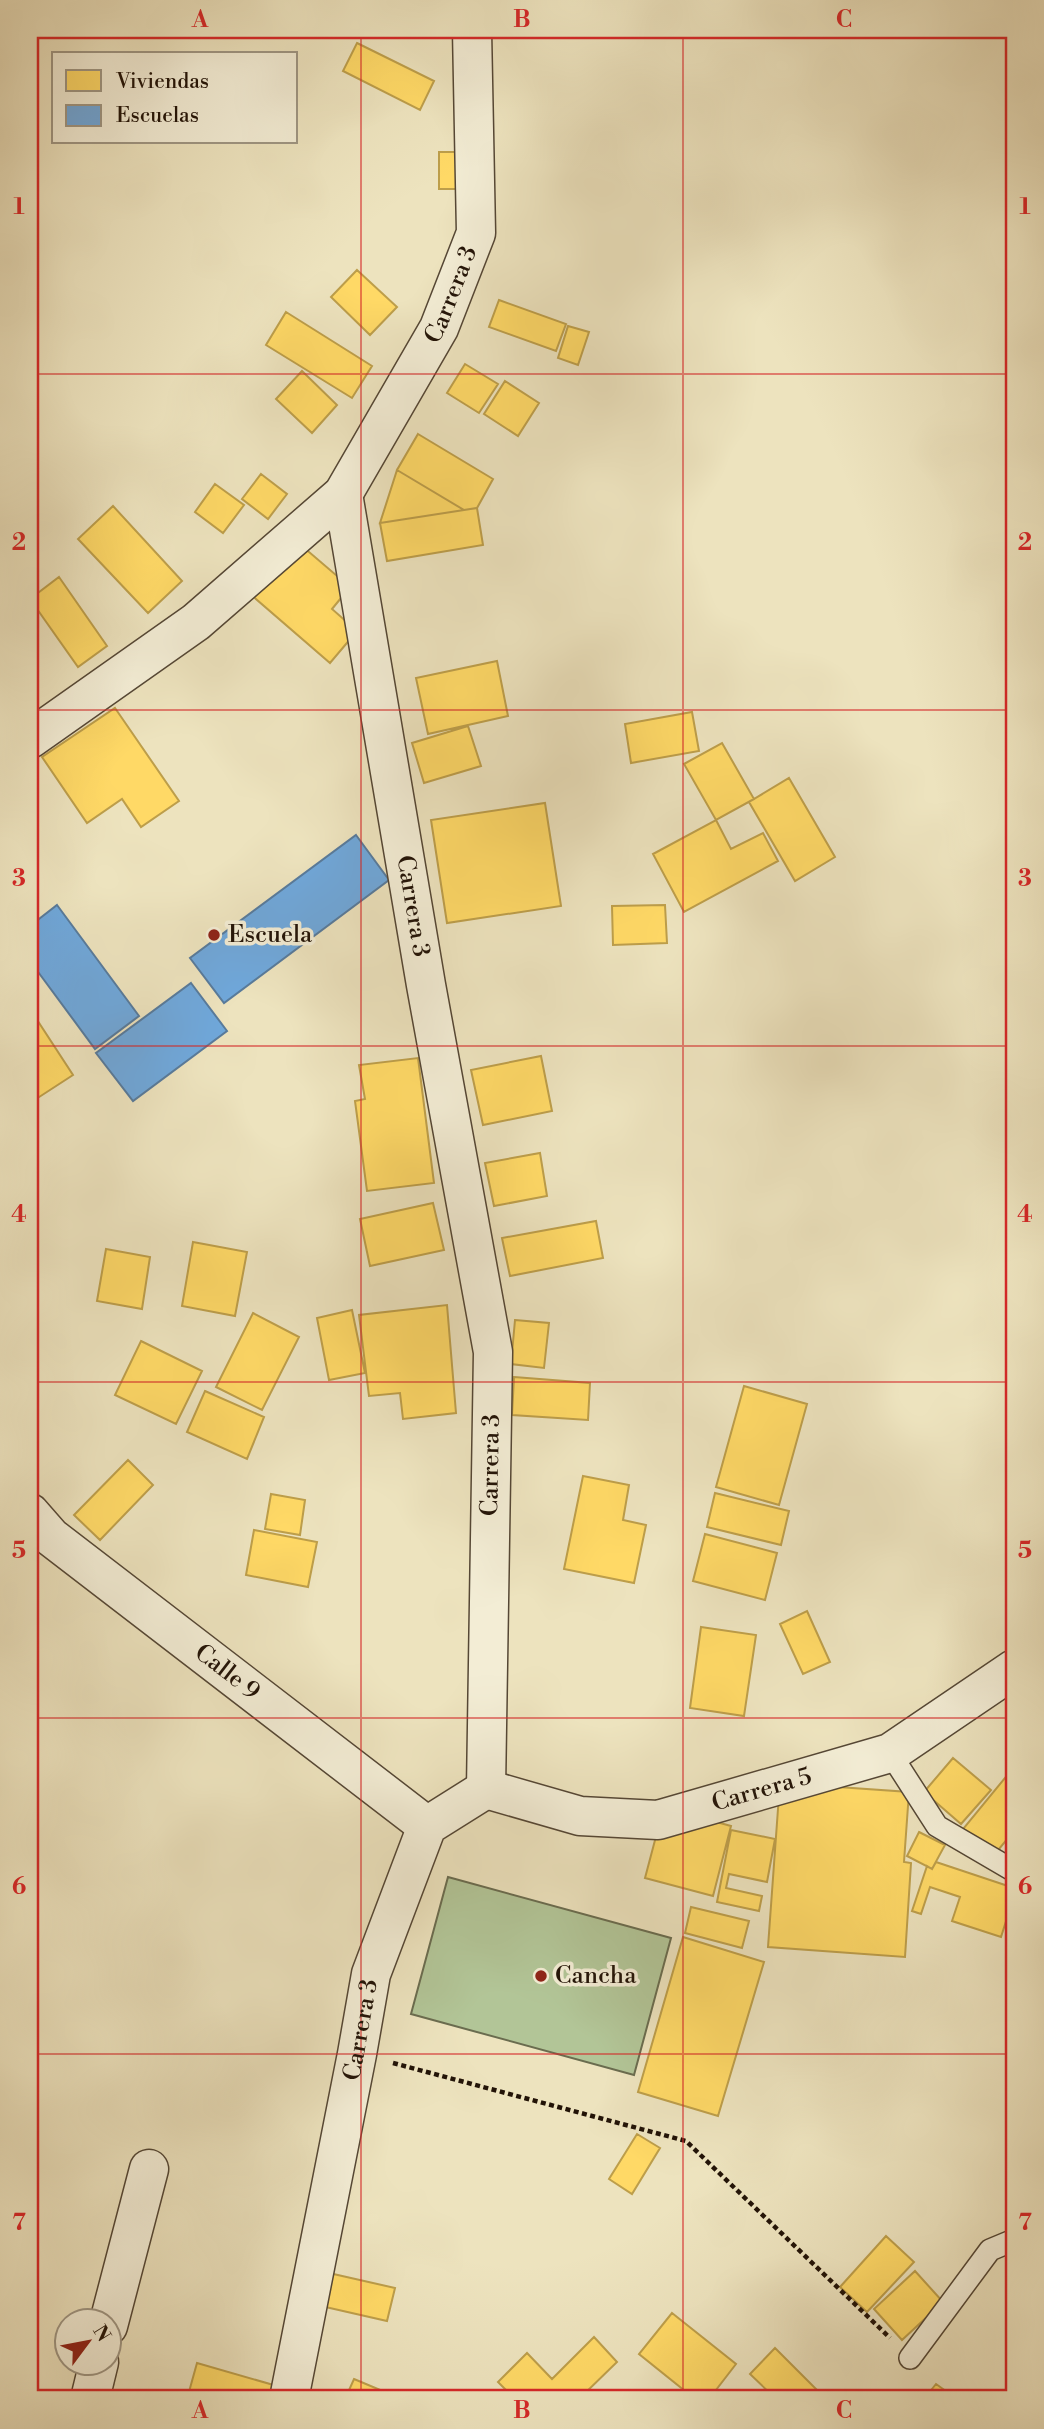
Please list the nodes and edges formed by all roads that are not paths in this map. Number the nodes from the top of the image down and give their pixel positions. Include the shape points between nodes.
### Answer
1 (472, 30) edge
2 (343, 494) junction
3 (30, 739) edge
4 (30, 1513) edge
5 (1014, 1669) edge
6 (890, 1753) junction
7 (486, 1789) junction
8 (427, 1826) junction
9 (1014, 1871) edge
10 (149, 2169) dead end
11 (1014, 2240) edge
12 (113, 2306) edge
13 (910, 2358) road end
14 (96, 2376) edge
15 (90, 2399) edge
16 (289, 2399) edge

1 - 2 street, Carrera 3 via 476,233 439,328
2 - 3 street, Carrera 3 via 196,622
2 - 7 street, Carrera 3 via 493,1352
4 - 8 street, Calle 9 via 51,1537
5 - 6 street, Carrera 5
6 - 7 street, Carrera 5 via 658,1820 580,1816
6 - 9 lane via 937,1826
7 - 8 street
8 - 16 street, Carrera 3 via 371,1974
10 - 12 street
11 - 13 lane via 990,2250
14 - 15 street

